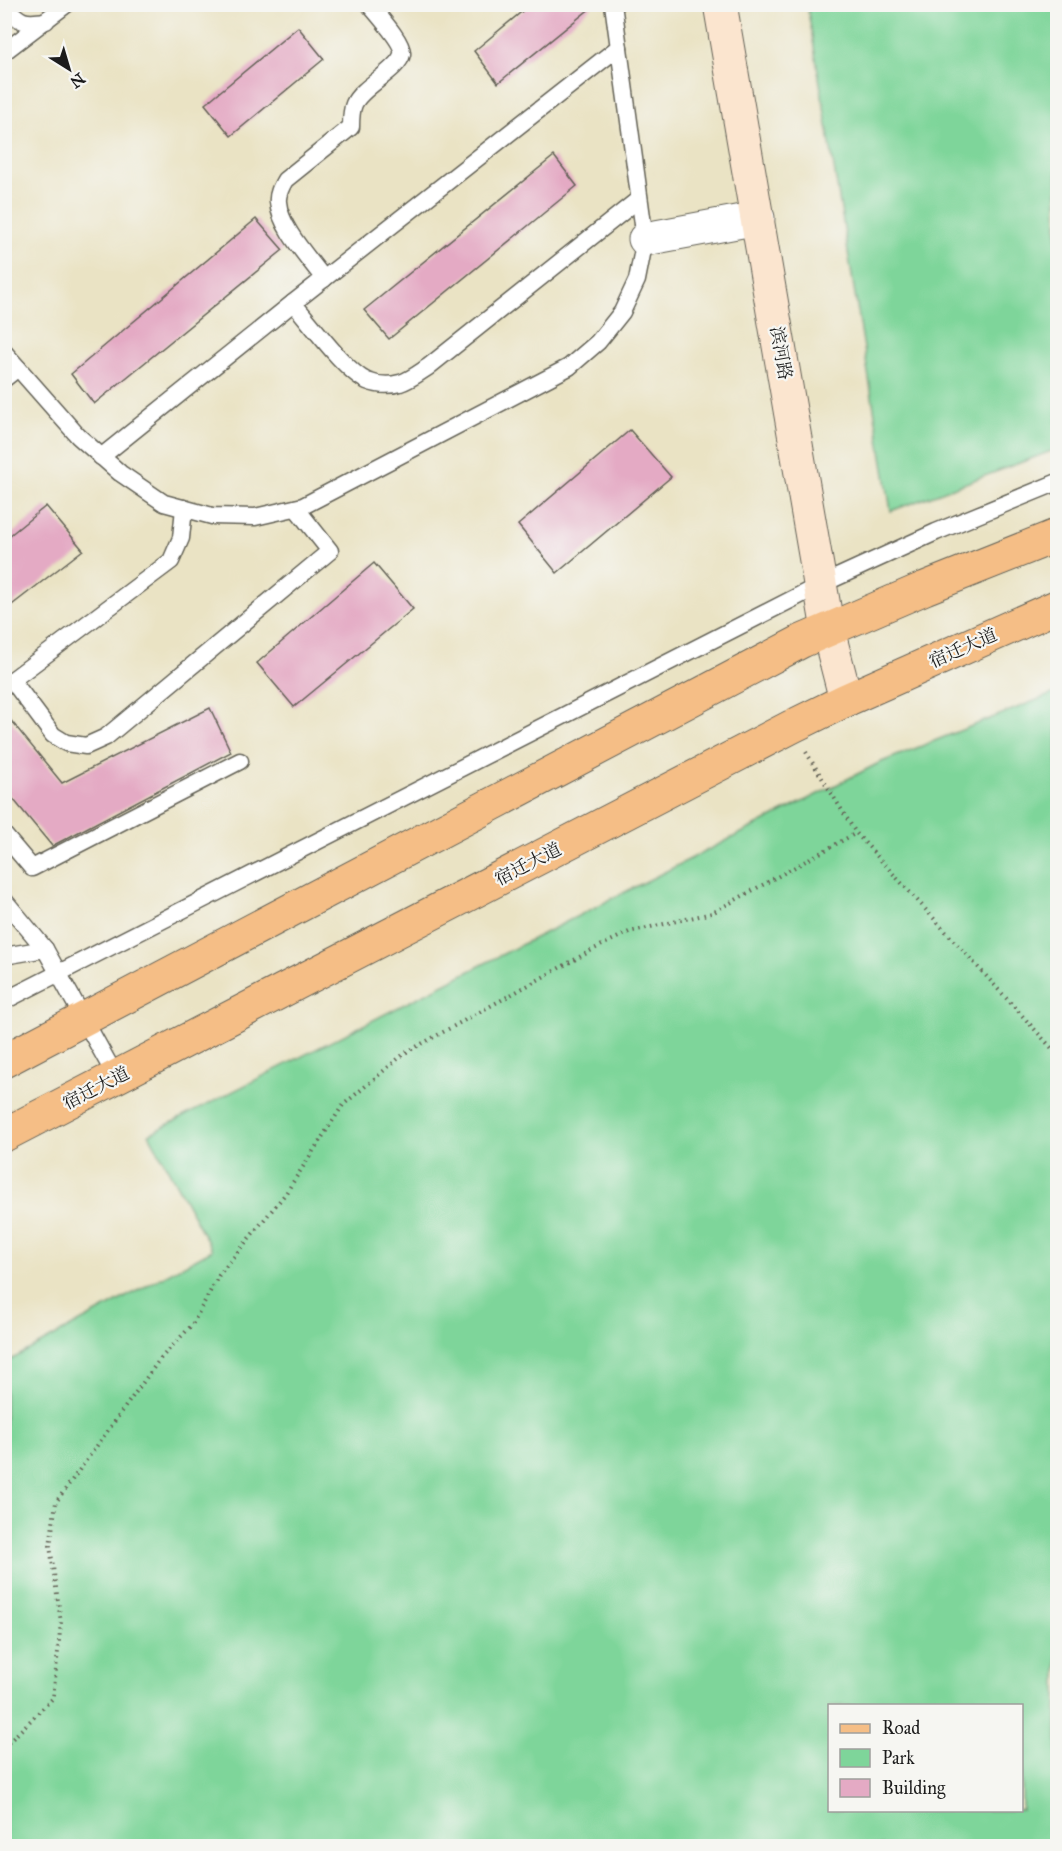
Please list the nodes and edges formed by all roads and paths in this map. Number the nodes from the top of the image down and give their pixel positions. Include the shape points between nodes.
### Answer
1 (67, 4) edge
2 (369, 4) edge
3 (613, 4) edge
4 (720, 4) edge
5 (4, 6) edge
6 (46, 21) junction
7 (619, 47) junction
8 (4, 52) edge
9 (639, 198) junction
10 (758, 218) junction
11 (645, 239) junction
12 (324, 279) junction
13 (293, 303) junction
14 (4, 352) edge
15 (18, 368) junction
16 (4, 379) edge
17 (101, 457) junction
18 (1058, 482) edge
19 (184, 508) junction
20 (296, 508) junction
21 (1058, 535) edge
22 (820, 585) junction
23 (1058, 606) edge
24 (828, 630) junction
25 (846, 700) junction
26 (791, 727) junction
27 (240, 761) dead end
28 (856, 833) junction
29 (4, 835) edge
30 (4, 900) edge
31 (45, 949) junction
32 (4, 956) edge
33 (58, 973) junction
34 (4, 1000) edge
35 (83, 1019) junction
36 (1058, 1055) edge
37 (4, 1061) edge
38 (116, 1077) junction
39 (4, 1135) edge
40 (4, 1747) edge

1 - 6 lane
2 - 12 lane via 402,54 359,96 351,127 285,180 278,201 287,228
3 - 7 lane
4 - 10 main road, 滨河路
5 - 6 lane via 19,20
6 - 8 lane
7 - 9 lane
7 - 12 lane
9 - 11 lane
9 - 13 lane via 428,367 398,384 367,381 348,367
10 - 11 street
10 - 22 main road, 滨河路
11 - 20 lane via 636,280 622,312 598,342 569,367
12 - 13 lane
13 - 17 lane
14 - 15 lane
15 - 16 lane
15 - 17 lane
17 - 19 lane via 164,503
18 - 22 lane
19 - 20 lane via 212,516 255,517
19 - 20 lane via 181,538 171,561 12,680 53,735 66,743 86,746 106,737 330,552
21 - 24 main road
22 - 24 main road, 滨河路
22 - 33 lane
23 - 25 main road, 宿迁大道
24 - 25 main road, 滨河路
24 - 35 main road
25 - 26 main road, 宿迁大道
26 - 28 path
26 - 38 main road, 宿迁大道
27 - 29 lane via 32,868
28 - 36 path
28 - 40 path via 712,913 629,932 594,949 405,1053 343,1105 286,1193 219,1275 192,1325 160,1359 56,1502 50,1546 60,1622 53,1698
30 - 31 lane
31 - 32 lane
31 - 33 lane
33 - 34 lane
33 - 35 lane
35 - 37 main road
35 - 38 lane
38 - 39 main road, 宿迁大道

